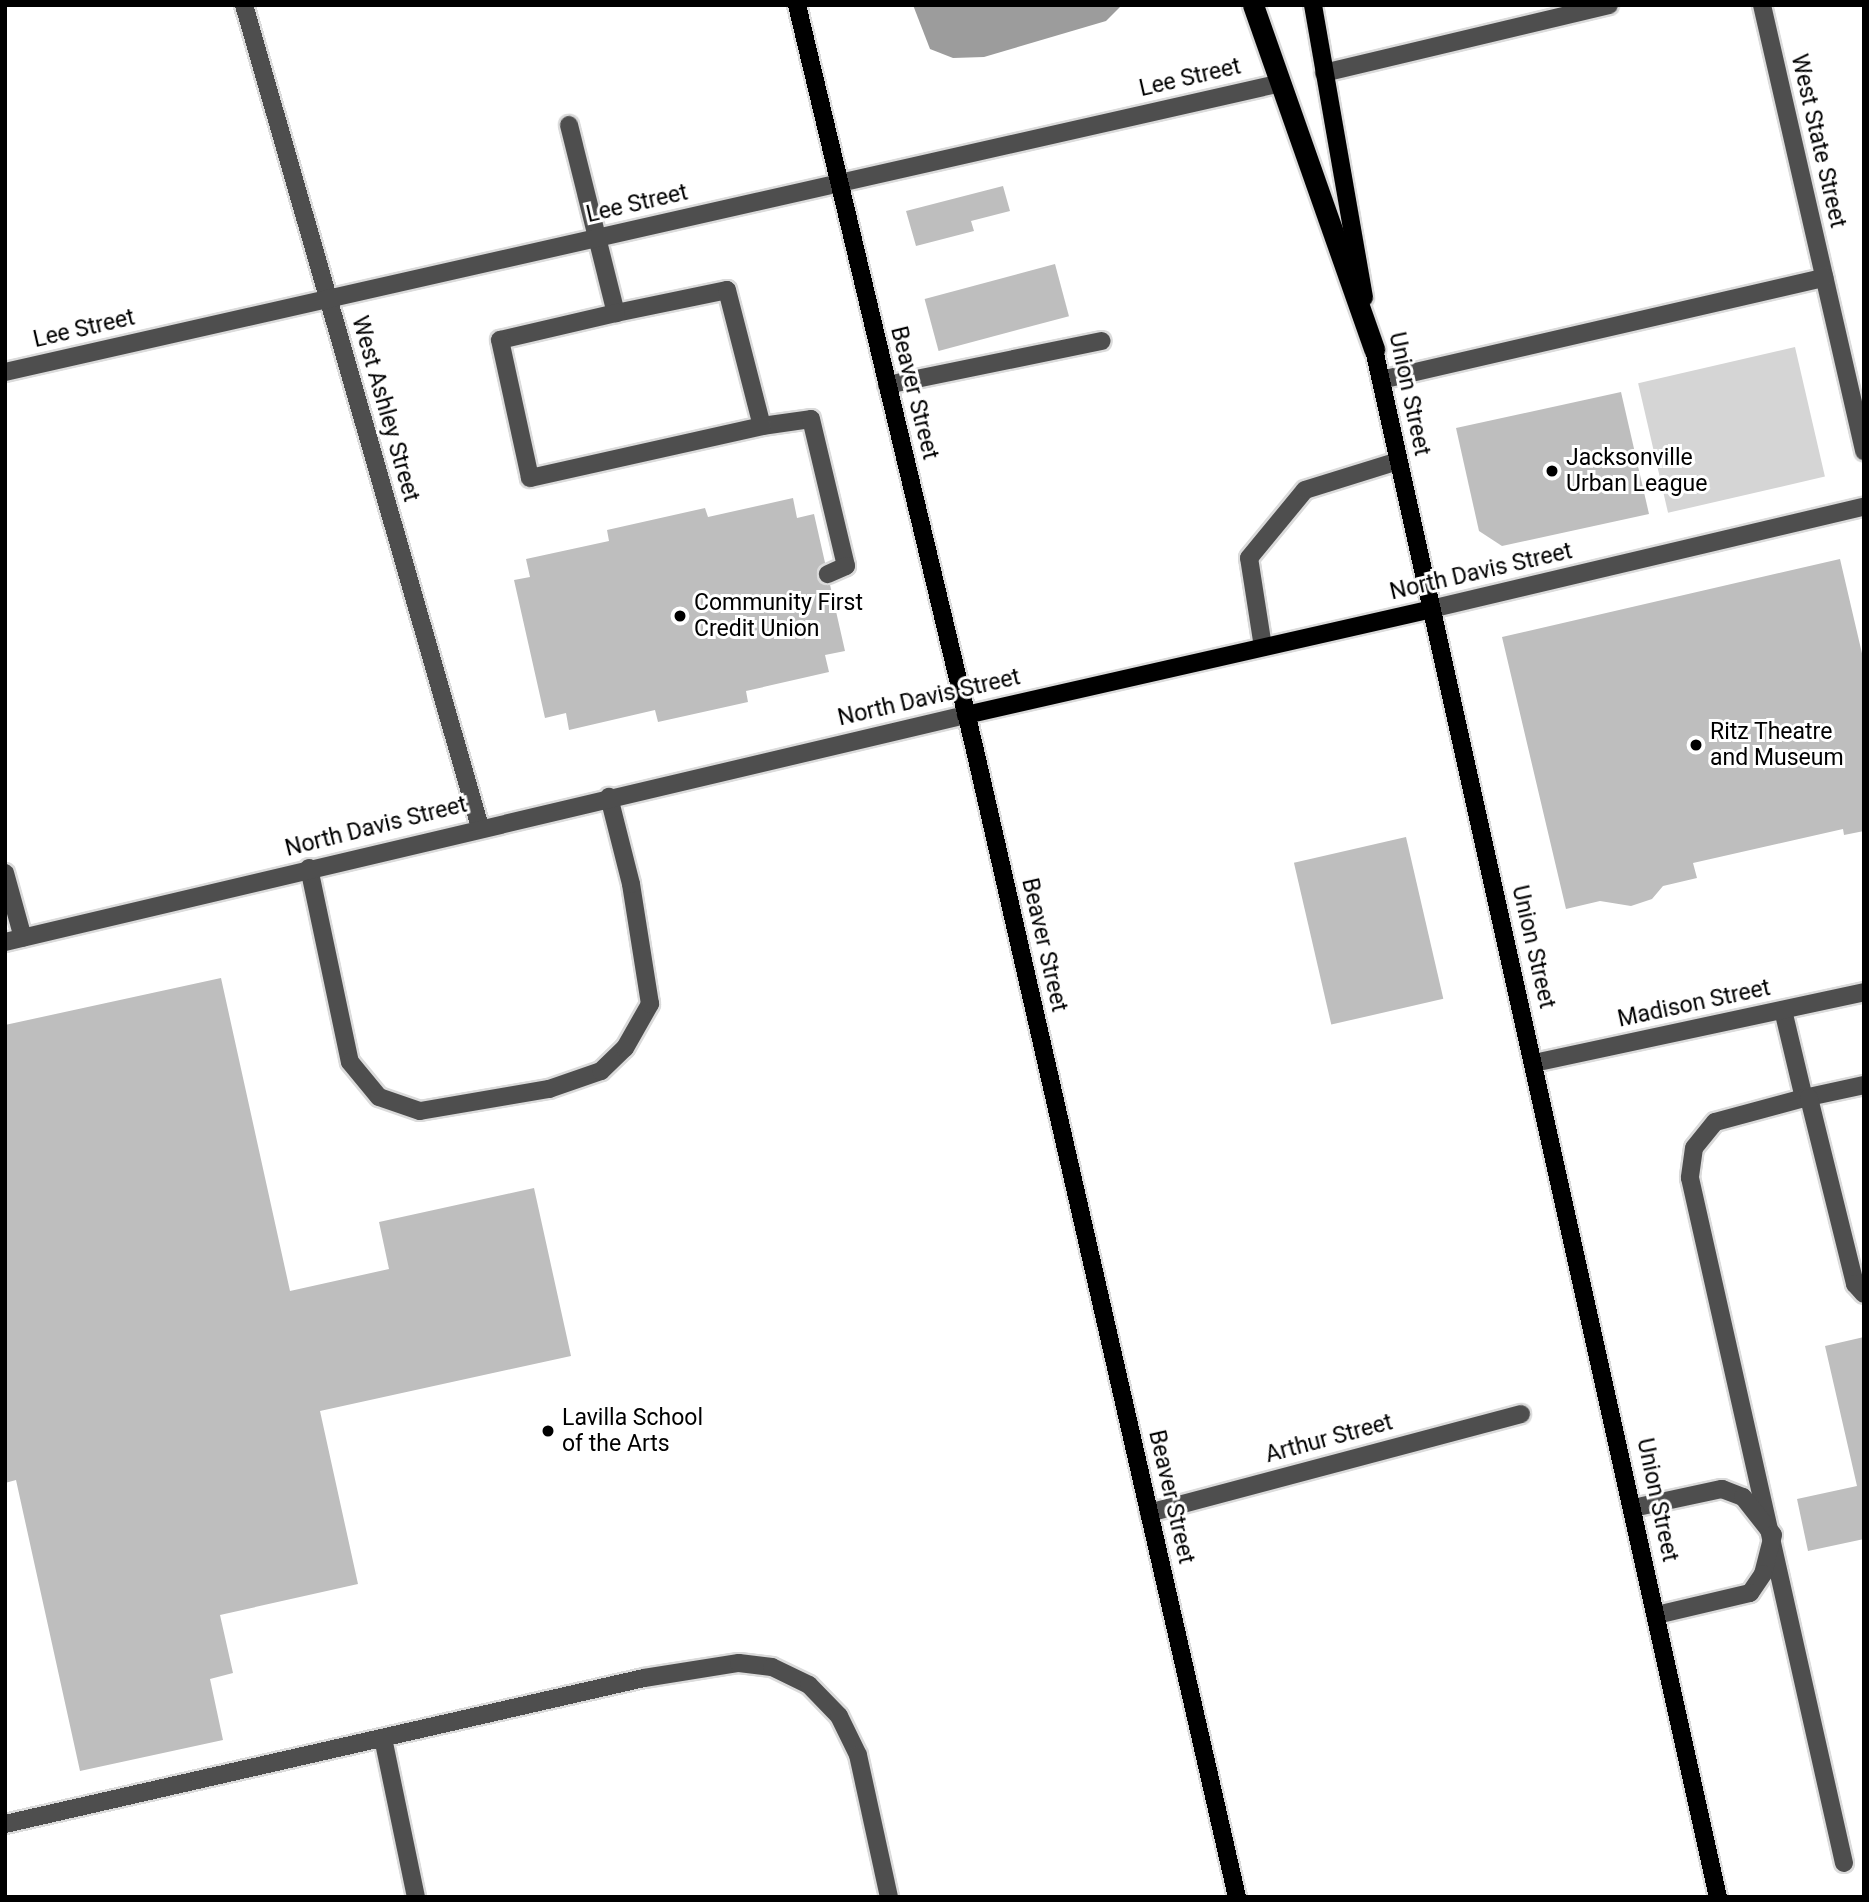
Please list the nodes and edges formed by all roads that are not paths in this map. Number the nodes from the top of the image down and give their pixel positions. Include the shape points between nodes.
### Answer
1 (244, 5) edge
2 (797, 5) edge
3 (1253, 5) edge
4 (1313, 5) edge
5 (1609, 5) edge
6 (1762, 5) edge
7 (1324, 73) junction
8 (1280, 83) junction
9 (569, 125) dead end
10 (838, 182) junction
11 (597, 239) junction
12 (1824, 278) junction
13 (328, 298) junction
14 (616, 313) junction
15 (1102, 341) dead end
16 (1374, 349) junction
17 (5, 372) edge
18 (1381, 380) junction
19 (887, 385) junction
20 (1857, 389) edge
21 (762, 426) junction
22 (1864, 451) edge
23 (1398, 461) junction
24 (1864, 507) edge
25 (828, 574) dead end
26 (1431, 609) junction
27 (1263, 647) junction
28 (966, 715) junction
29 (609, 797) junction
30 (480, 827) junction
31 (309, 868) junction
32 (5, 873) edge
33 (14, 940) edge
34 (1864, 992) edge
35 (1783, 1010) junction
36 (1534, 1063) junction
37 (1864, 1086) edge
38 (1807, 1098) junction
39 (1864, 1294) edge
40 (1521, 1413) dead end
41 (1633, 1508) junction
42 (1149, 1513) junction
43 (1773, 1535) junction
44 (1657, 1615) junction
45 (383, 1738) junction
46 (5, 1824) edge
47 (1844, 1863) dead end
48 (416, 1897) edge
49 (889, 1897) edge
50 (1237, 1897) edge
51 (1718, 1897) edge

1 - 13 street, West Ashley Street
2 - 10 main road, Beaver Street
3 - 8 highway
4 - 7 main road, Union Street
5 - 7 street
6 - 12 street, West State Street
7 - 16 main road, Union Street
8 - 10 street, Lee Street
8 - 16 highway
9 - 11 street
10 - 11 street, Lee Street
10 - 19 main road, Beaver Street
11 - 13 street, Lee Street
11 - 14 street
12 - 18 street
12 - 20 street, West State Street
13 - 17 street, Lee Street
13 - 30 street, West Ashley Street
14 - 21 street via 727,290
14 - 21 street via 500,340 530,478
15 - 19 street
16 - 18 main road, Union Street
18 - 23 main road, Union Street
19 - 28 main road, Beaver Street
20 - 22 street, West State Street
21 - 25 street via 811,419 846,566
23 - 26 main road, Union Street
23 - 27 street via 1305,491 1249,558
24 - 26 street, North Davis Street
26 - 27 main road, North Davis Street
26 - 36 main road, Union Street
27 - 28 main road, North Davis Street
28 - 29 street, North Davis Street
28 - 42 main road, Beaver Street
29 - 30 street, North Davis Street
29 - 31 street via 631,884 650,1004 625,1048 601,1071 549,1089 420,1111 379,1097 350,1062
30 - 31 street, North Davis Street
31 - 33 street, North Davis Street
32 - 33 street
34 - 35 street, Madison Street
35 - 36 street, Madison Street
35 - 38 street
36 - 41 main road, Union Street
37 - 38 street
38 - 39 street via 1855,1284
38 - 43 street via 1716,1122 1694,1148 1690,1178
40 - 42 street, Arthur Street
41 - 43 street via 1722,1489 1743,1497
41 - 44 main road, Union Street
42 - 50 main road, Beaver Street
43 - 44 street via 1763,1574 1750,1593
43 - 47 street
44 - 51 main road, Union Street
45 - 46 street
45 - 48 street
45 - 49 street via 644,1678 739,1663 772,1667 809,1685 839,1716 858,1755

